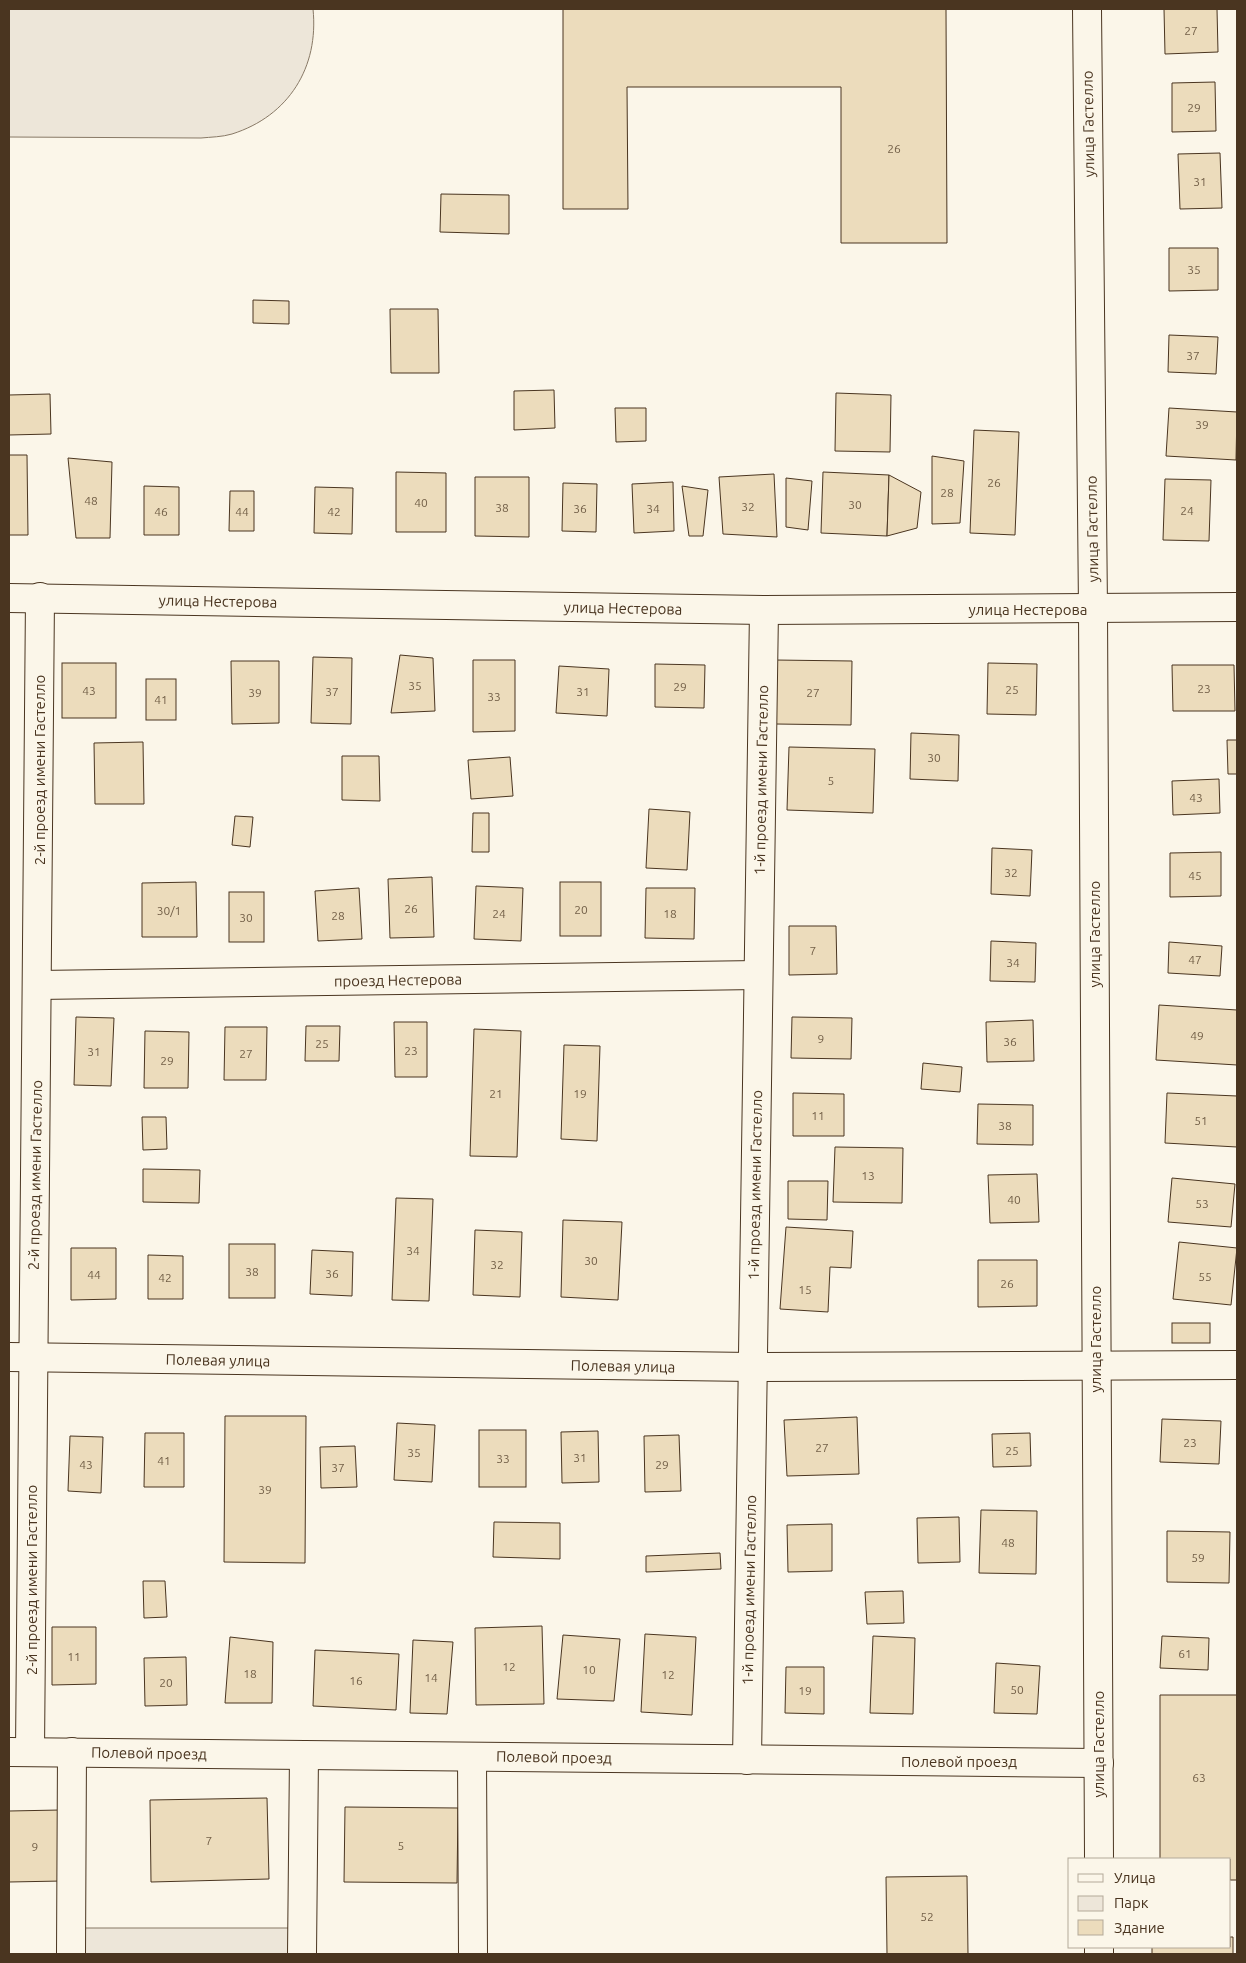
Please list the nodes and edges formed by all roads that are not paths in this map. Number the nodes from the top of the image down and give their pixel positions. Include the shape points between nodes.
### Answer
1 (1087, 9) edge
2 (9, 598) edge
3 (40, 598) junction
4 (1237, 607) edge
5 (1093, 609) junction
6 (764, 610) junction
7 (758, 975) junction
8 (37, 985) junction
9 (21, 1358) edge
10 (1095, 1365) junction
11 (1237, 1365) edge
12 (752, 1367) junction
13 (19, 1752) edge
14 (72, 1752) junction
15 (304, 1755) junction
16 (472, 1756) junction
17 (747, 1760) junction
18 (1099, 1763) junction
19 (1099, 1858) edge
20 (71, 1954) edge
21 (302, 1954) edge
22 (473, 1954) edge

1 - 5 street, улица Гастелло
2 - 3 street, улица Нестерова
3 - 6 street, улица Нестерова
3 - 8 street, 2-й проезд имени Гастелло
4 - 5 street, улица Нестерова
5 - 6 street, улица Нестерова
5 - 10 street, улица Гастелло
6 - 7 street, 1-й проезд имени Гастелло
7 - 8 street, проезд Нестерова
7 - 12 street, 1-й проезд имени Гастелло
8 - 9 street, 2-й проезд имени Гастелло
9 - 12 street, Полевая улица
9 - 13 street, 2-й проезд имени Гастелло
10 - 11 street, Полевая улица
10 - 12 street, Полевая улица
10 - 18 street, улица Гастелло
12 - 17 street, 1-й проезд имени Гастелло
13 - 14 street, Полевой проезд
14 - 15 street, Полевой проезд
14 - 20 street
15 - 16 street, Полевой проезд
15 - 21 street
16 - 17 street, Полевой проезд
16 - 22 street
17 - 18 street, Полевой проезд
18 - 19 street, улица Гастелло

